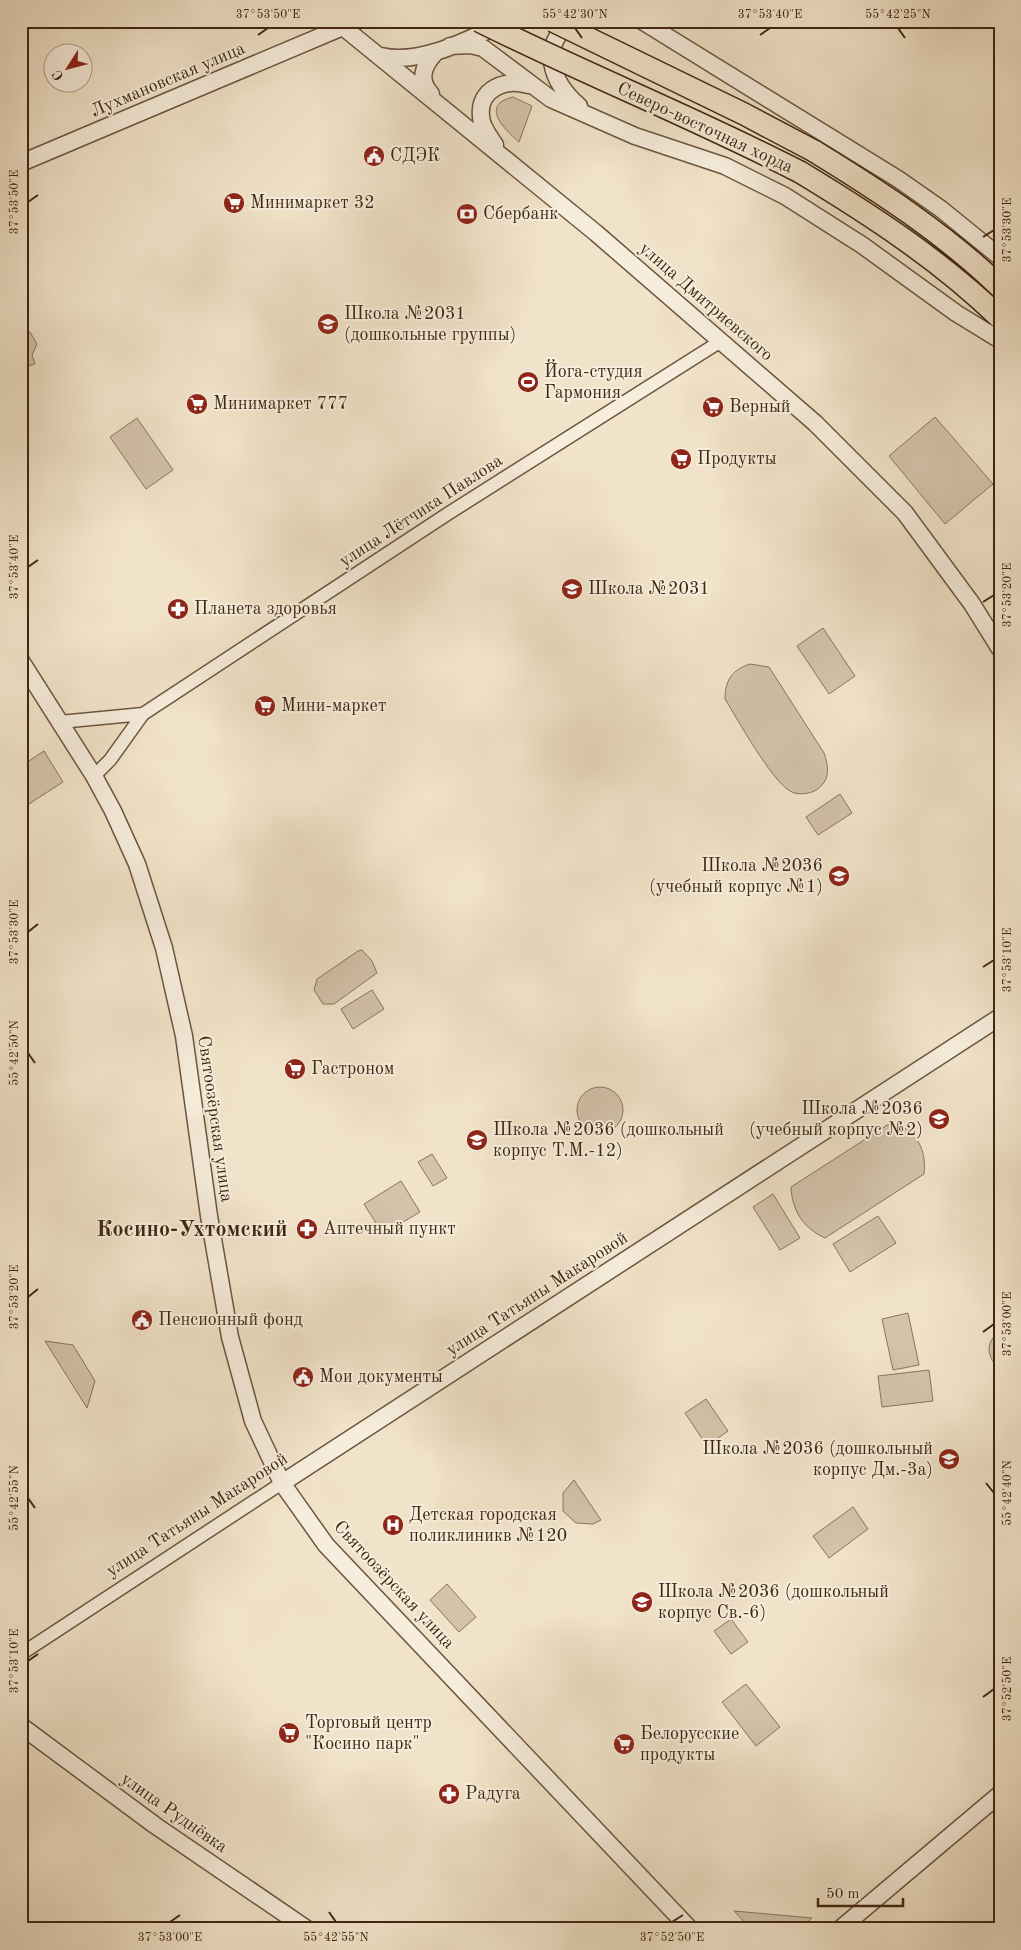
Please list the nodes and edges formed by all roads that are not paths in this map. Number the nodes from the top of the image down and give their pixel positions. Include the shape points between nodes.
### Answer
1 (479, 21) edge
2 (508, 21) edge
3 (553, 21) edge
4 (572, 21) edge
5 (629, 21) edge
6 (346, 23) edge
7 (646, 25) edge
8 (450, 46) junction
9 (435, 52) junction
10 (380, 56) junction
11 (532, 86) junction
12 (441, 105) junction
13 (592, 118) junction
14 (501, 155) junction
15 (21, 163) edge
16 (1000, 257) edge
17 (1000, 287) edge
18 (995, 314) edge
19 (1000, 340) edge
20 (721, 341) junction
21 (1000, 649) edge
22 (21, 661) edge
23 (143, 714) junction
24 (60, 722) junction
25 (94, 776) junction
26 (1000, 1017) edge
27 (282, 1483) junction
28 (21, 1654) edge
29 (21, 1726) edge
30 (1000, 1794) edge
31 (307, 1929) edge
32 (690, 1929) edge
33 (840, 1929) edge

1 - 18 highway, Северо-восточная хорда, bridge via 735,138 800,172 912,245
2 - 8 street
3 - 17 highway, Северо-восточная хорда, bridge via 814,151 895,202 950,243
4 - 13 street via 562,30 554,45 553,70 564,92
5 - 7 street
6 - 10 street, улица Дмитриевского
6 - 15 street, Лухмановская улица
7 - 16 street via 875,163 941,209
8 - 9 street
8 - 11 street via 470,44 483,48
9 - 10 street via 412,59
9 - 12 street via 426,63 423,76 428,91
10 - 12 street, улица Дмитриевского
11 - 13 street
11 - 14 street via 507,82 489,92 483,100 483,124
12 - 14 street, улица Дмитриевского
13 - 19 street via 635,136 702,157 755,180 847,235 956,313
14 - 20 street, улица Дмитриевского
20 - 21 street, улица Дмитриевского via 815,423 905,513 972,604
20 - 23 street, улица Лётчика Павлова via 454,510
22 - 24 street, Святоозёрская улица
23 - 24 street, улица Лётчика Павлова
23 - 25 street, улица Лётчика Павлова via 110,760
24 - 25 street, Святоозёрская улица
25 - 27 street, Святоозёрская улица via 137,864 164,948 184,1036 230,1337 253,1421
26 - 27 street, улица Татьяны Макаровой
27 - 28 street, улица Татьяны Макаровой
27 - 32 street, Святоозёрская улица via 326,1545
29 - 31 street, улица Руднёвка via 156,1826
30 - 33 street

